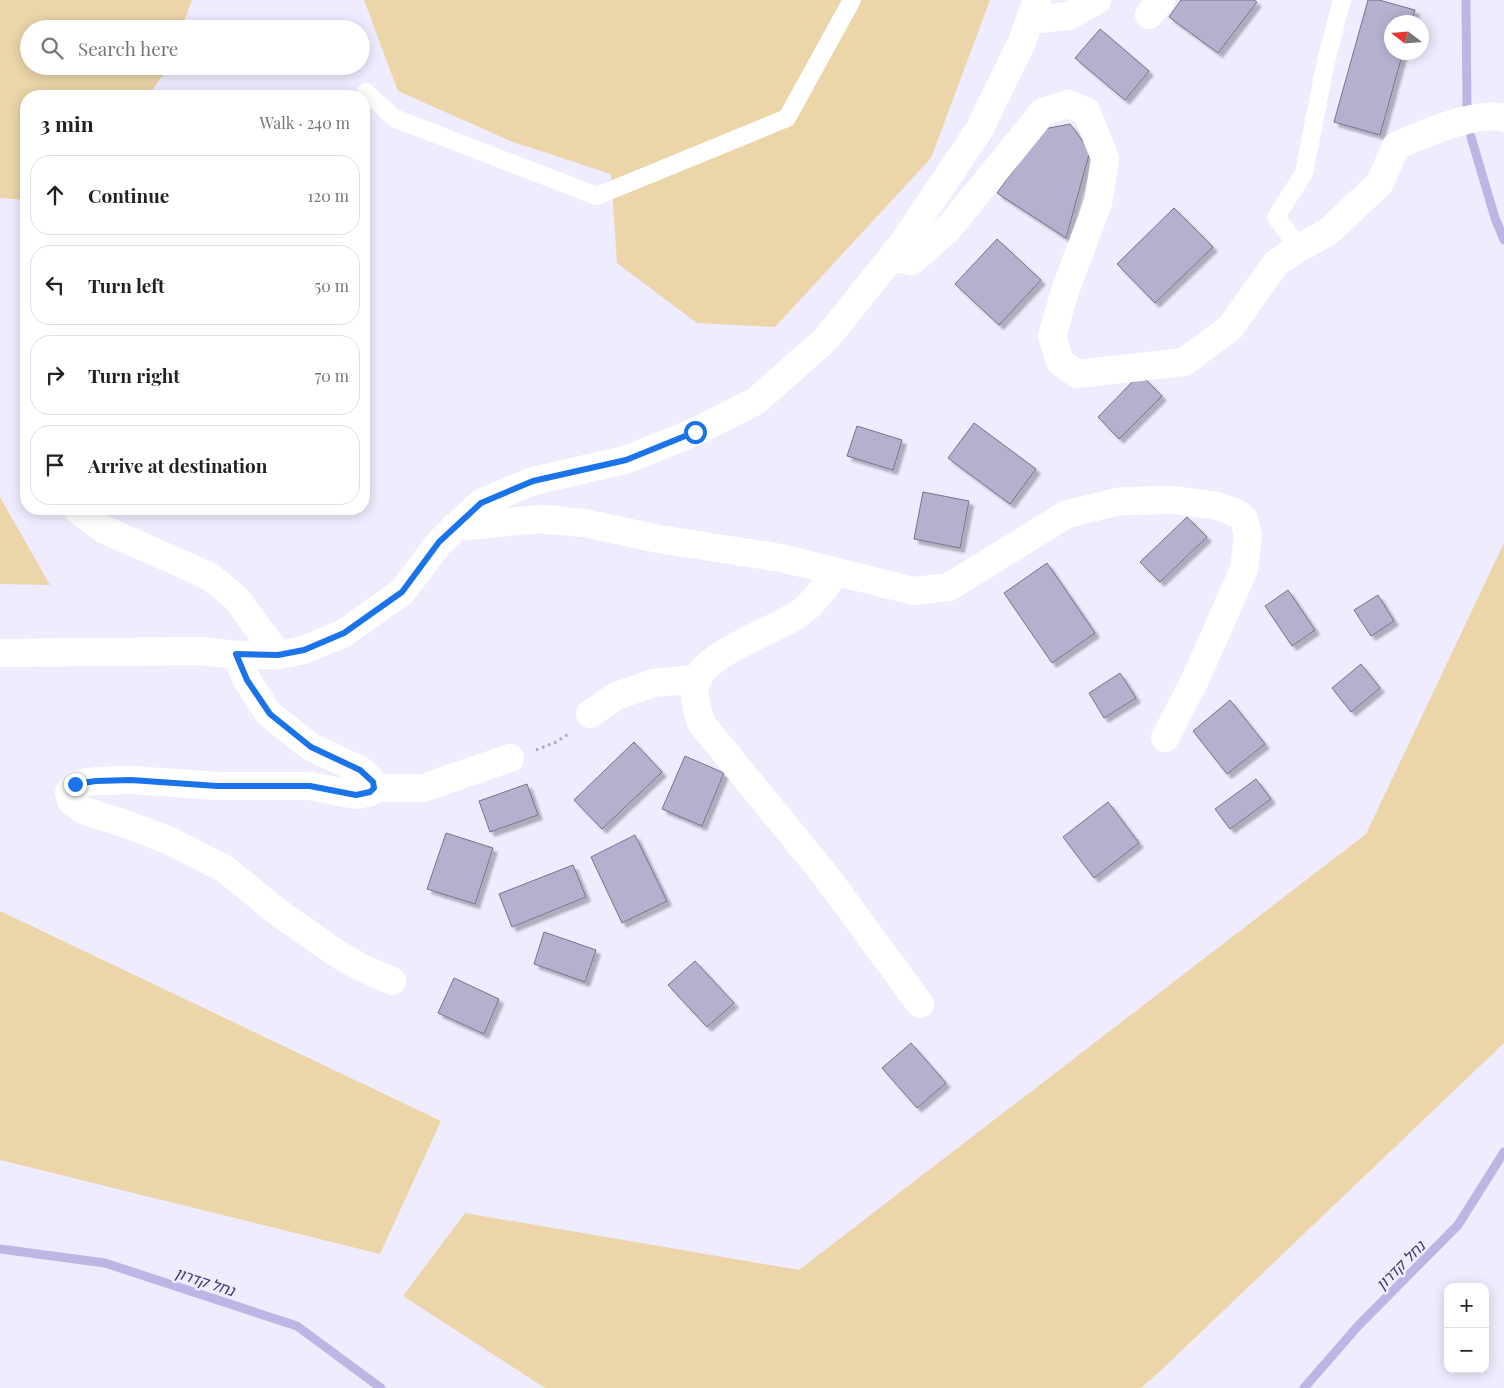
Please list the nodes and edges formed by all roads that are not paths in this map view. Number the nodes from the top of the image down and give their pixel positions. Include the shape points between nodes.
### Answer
1 (852, 0) edge
2 (1097, 0) edge
3 (1342, 0) edge
4 (1034, 10) edge
5 (370, 96) edge
6 (1504, 118) edge
7 (1299, 248) junction
8 (892, 257) junction
9 (85, 515) edge
10 (454, 527) junction
11 (836, 573) junction
12 (0, 652) edge
13 (236, 654) junction
14 (278, 655) junction
15 (698, 678) junction
16 (590, 714) road end
17 (1166, 738) dead end
18 (510, 758) road end
19 (374, 788) junction
20 (392, 981) dead end
21 (920, 1004) dead end

1 - 5 lane via 787,118 597,196 394,118
2 - 4 street via 1069,16
3 - 7 lane via 1326,61 1304,173 1276,217
4 - 8 street via 1022,42 978,130
6 - 7 street via 1475,118 1396,146 1380,183 1328,232
7 - 8 street via 1276,263 1231,327 1184,362 1077,374 1060,362 1052,336 1098,203 1105,158 1086,111 1067,104 1043,112 948,229 912,261
8 - 10 street via 826,339 756,401 695,432 626,460 533,481 481,503
9 - 14 street via 103,529 209,576 236,598
10 - 11 street via 541,519 584,523 659,539 781,558
10 - 14 street via 402,592 344,633 304,650
11 - 15 street via 798,615 720,654
11 - 17 street via 914,591 948,587 1067,514 1121,501 1175,500 1236,512 1244,519 1248,536 1244,570
12 - 13 street via 202,651
13 - 14 street
13 - 19 street via 247,680 270,714 311,747 360,770 373,782
15 - 16 street via 654,683 616,696
15 - 21 street via 696,703 701,723 826,876
18 - 19 street via 423,788
19 - 20 street via 356,795 310,786 217,786 105,780 75,784 69,793 72,802 85,811 168,840 225,869 336,953

